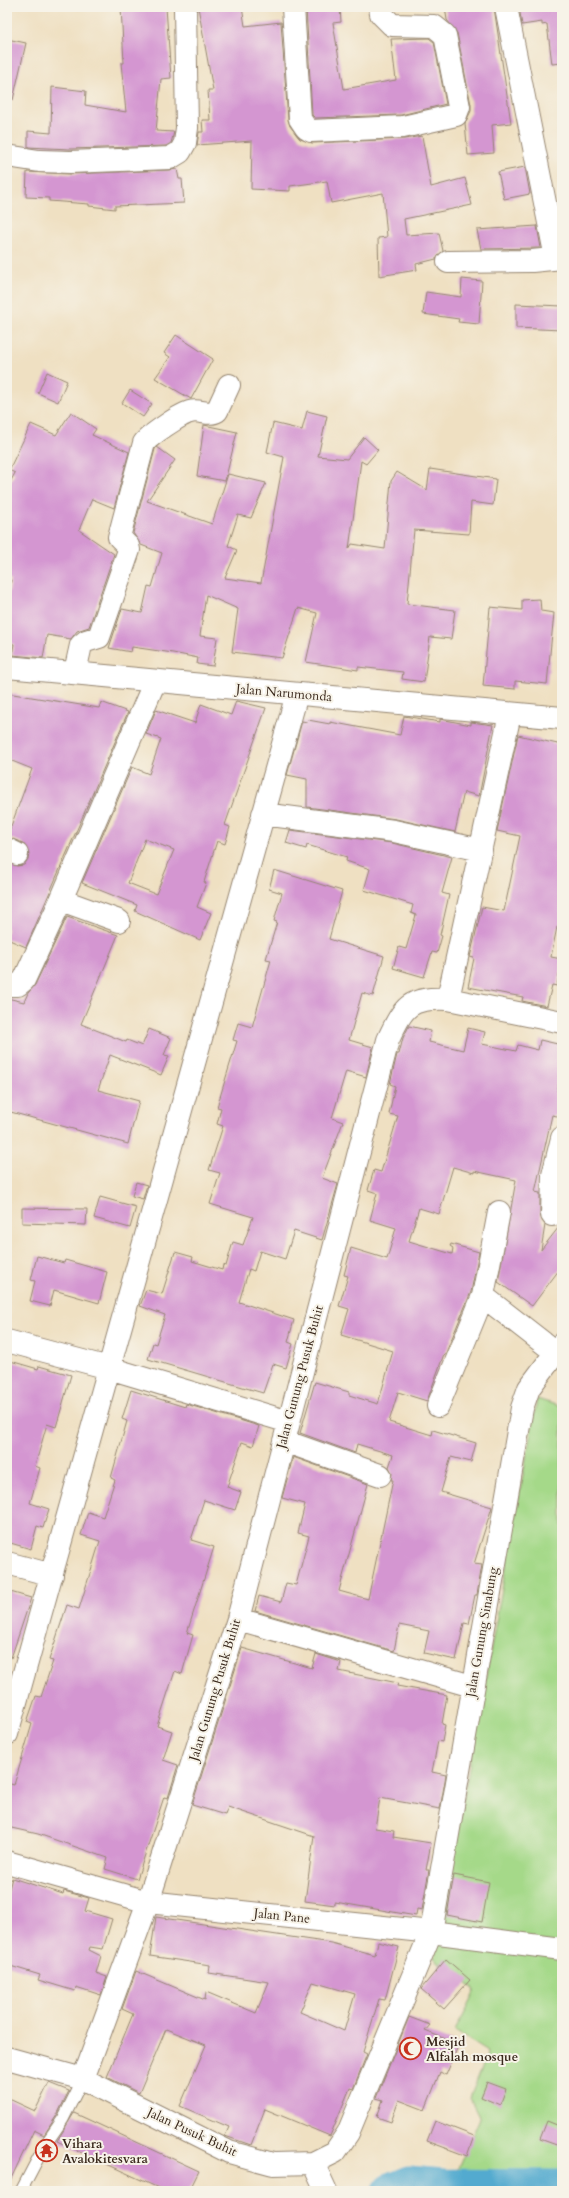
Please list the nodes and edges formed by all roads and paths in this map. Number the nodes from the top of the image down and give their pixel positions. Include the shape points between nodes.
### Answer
1 (185, 7) edge
2 (293, 7) edge
3 (380, 7) edge
4 (506, 7) edge
5 (7, 156) edge
6 (559, 258) edge
7 (448, 262) dead end
8 (229, 385) dead end
9 (7, 667) edge
10 (75, 672) junction
11 (155, 681) junction
12 (297, 694) junction
13 (510, 714) junction
14 (562, 718) edge
15 (263, 814) junction
16 (481, 850) junction
17 (61, 900) junction
18 (119, 921) dead end
19 (7, 985) edge
20 (448, 999) junction
21 (562, 1022) edge
22 (562, 1138) edge
23 (499, 1212) dead end
24 (552, 1215) dead end
25 (483, 1296) junction
26 (7, 1342) edge
27 (559, 1348) edge
28 (109, 1368) junction
29 (438, 1406) dead end
30 (286, 1431) junction
31 (380, 1476) dead end
32 (7, 1563) edge
33 (52, 1575) junction
34 (238, 1620) junction
35 (472, 1686) junction
36 (7, 1734) edge
37 (7, 1862) edge
38 (148, 1902) junction
39 (431, 1932) junction
40 (562, 1949) edge
41 (7, 2058) edge
42 (84, 2079) junction
43 (313, 2163) junction
44 (22, 2191) edge
45 (326, 2191) edge

1 - 5 street via 187,128 185,143 180,152 170,158 115,161 40,161
2 - 3 street via 300,119 306,128 311,131 403,127 456,115 459,108 445,35 434,26 392,25 381,14
4 - 6 street
6 - 7 street
8 - 10 street via 217,411 190,411 183,414 174,422 151,434 144,443 119,537 129,550 99,637 81,645
9 - 10 street, Jalan Narumonda
10 - 11 street, Jalan Narumonda
11 - 12 street, Jalan Narumonda
11 - 17 street
12 - 13 street, Jalan Narumonda
12 - 15 street
13 - 14 street, Jalan Narumonda
13 - 16 street
15 - 16 street via 394,831
15 - 28 street
16 - 20 street
17 - 18 street
17 - 19 street via 24,980 18,985
20 - 21 street, Jalan Gunung Pusuk Buhit
20 - 30 street, Jalan Gunung Pusuk Buhit via 430,998 416,1002 401,1013 388,1040
22 - 24 street via 553,1175
23 - 25 street
25 - 27 street
25 - 29 street
26 - 28 street
27 - 35 street, Jalan Gunung Sinabung via 529,1388 522,1408
28 - 30 street
28 - 33 street
30 - 31 street
30 - 34 street, Jalan Gunung Pusuk Buhit
32 - 33 street
33 - 36 street
34 - 35 street
34 - 38 street, Jalan Gunung Pusuk Buhit
35 - 39 street, Jalan Gunung Sinabung
37 - 38 street, Jalan Pane
38 - 39 street, Jalan Pane
38 - 42 street, Jalan Gunung Pusuk Buhit
39 - 40 street, Jalan Pane
39 - 43 street, Jalan Pusuk Buhit via 348,2133 335,2152
41 - 42 street, Jalan Pusuk Buhit
42 - 43 street, Jalan Pusuk Buhit via 230,2152 273,2164
42 - 44 lane via 63,2119 45,2145
43 - 45 street

